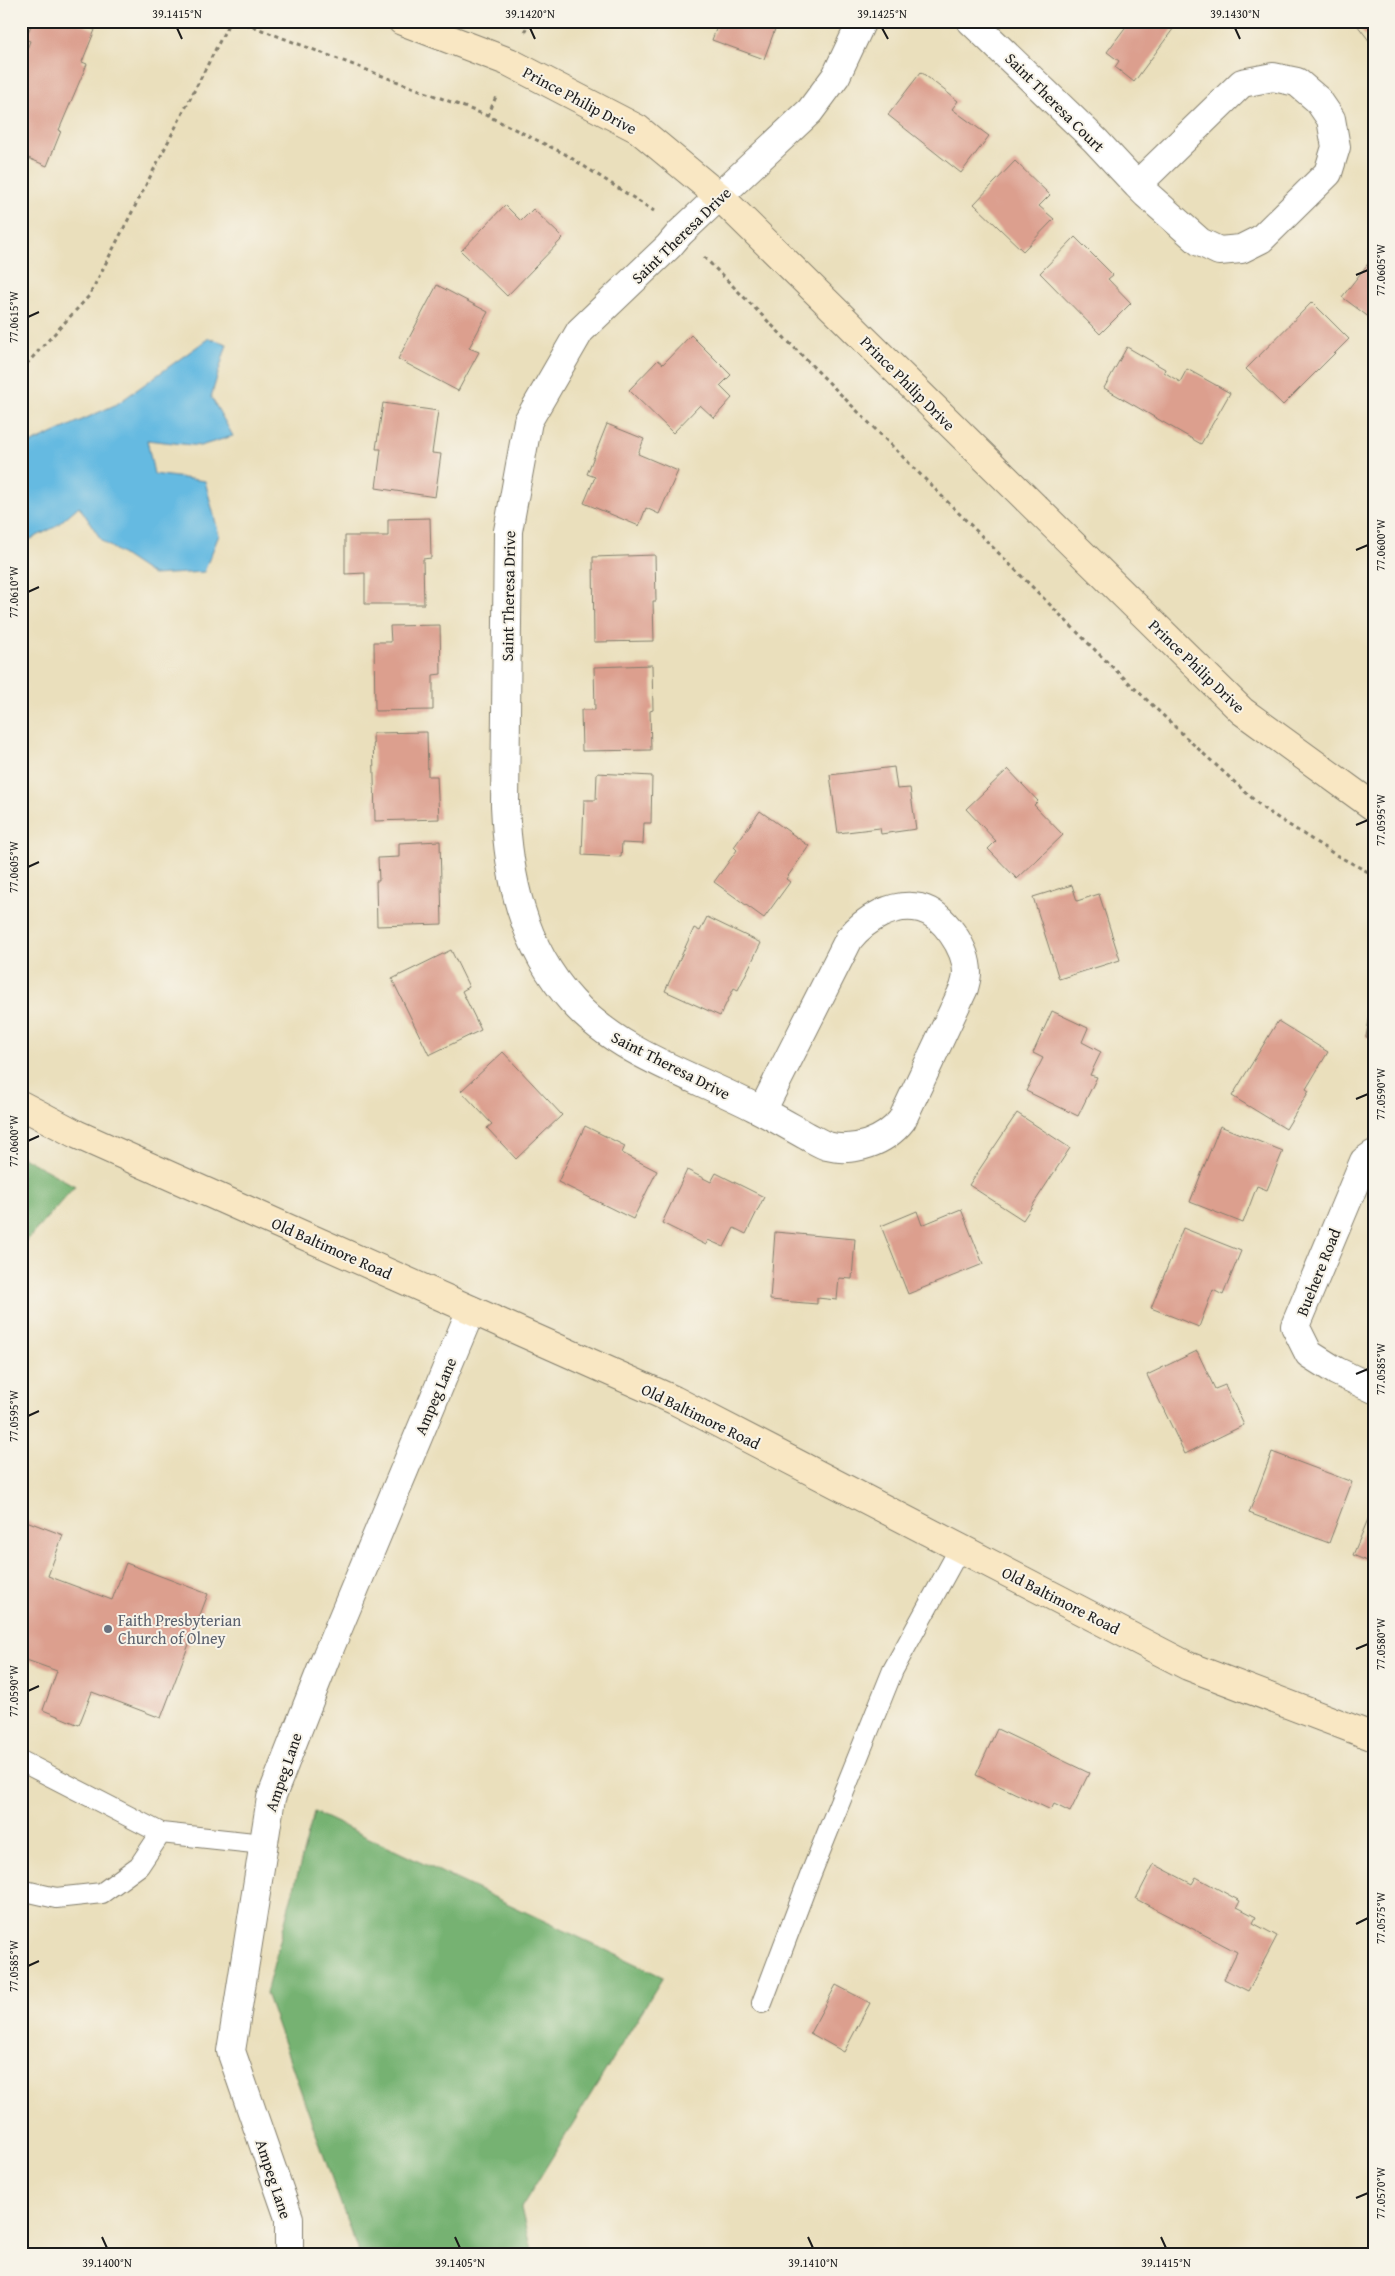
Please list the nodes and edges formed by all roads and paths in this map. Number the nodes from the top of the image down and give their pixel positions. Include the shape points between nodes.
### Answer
1 (230, 21) edge
2 (238, 21) edge
3 (402, 21) edge
4 (862, 21) edge
5 (972, 21) edge
6 (1137, 185) junction
7 (720, 198) junction
8 (680, 233) junction
9 (21, 370) edge
10 (1374, 806) edge
11 (1374, 875) edge
12 (21, 1105) edge
13 (762, 1111) junction
14 (1374, 1154) edge
15 (470, 1310) junction
16 (1374, 1389) edge
17 (960, 1548) junction
18 (1374, 1737) edge
19 (21, 1761) edge
20 (161, 1833) junction
21 (263, 1844) junction
22 (21, 1890) edge
23 (762, 2003) dead end
24 (289, 2255) edge

1 - 9 path via 89,296
2 - 8 path via 488,116 565,154 649,207
3 - 7 street, Prince Philip Drive via 509,62 638,130
4 - 7 street, Saint Theresa Drive via 836,76 810,111
5 - 6 street, Saint Theresa Court
6 - 6 street, Saint Theresa Court via 1200,242 1219,251 1241,249 1261,239 1328,173 1336,147 1331,119 1318,100 1297,82 1273,77 1242,83
7 - 8 street, Saint Theresa Drive
7 - 10 street, Prince Philip Drive via 1242,711
8 - 11 path via 1101,656 1193,744 1264,809
8 - 13 street, Saint Theresa Drive via 580,331 528,421 508,531 507,849 522,915 549,970 572,1001 628,1047
12 - 15 street, Old Baltimore Road via 76,1134
13 - 13 street, Saint Theresa Drive via 849,939 858,928 873,917 904,907 920,908 947,928 964,960 967,973 964,988 895,1130 857,1147 826,1146
14 - 16 street, Buehere Road via 1364,1161 1295,1326 1309,1354
15 - 17 street, Old Baltimore Road via 674,1400
15 - 21 street, Ampeg Lane via 271,1798
17 - 18 street, Old Baltimore Road via 1188,1666
17 - 23 lane via 893,1670
19 - 20 lane
20 - 21 lane
20 - 22 lane via 139,1866 102,1893 56,1898
21 - 24 street, Ampeg Lane via 231,2051 289,2218

